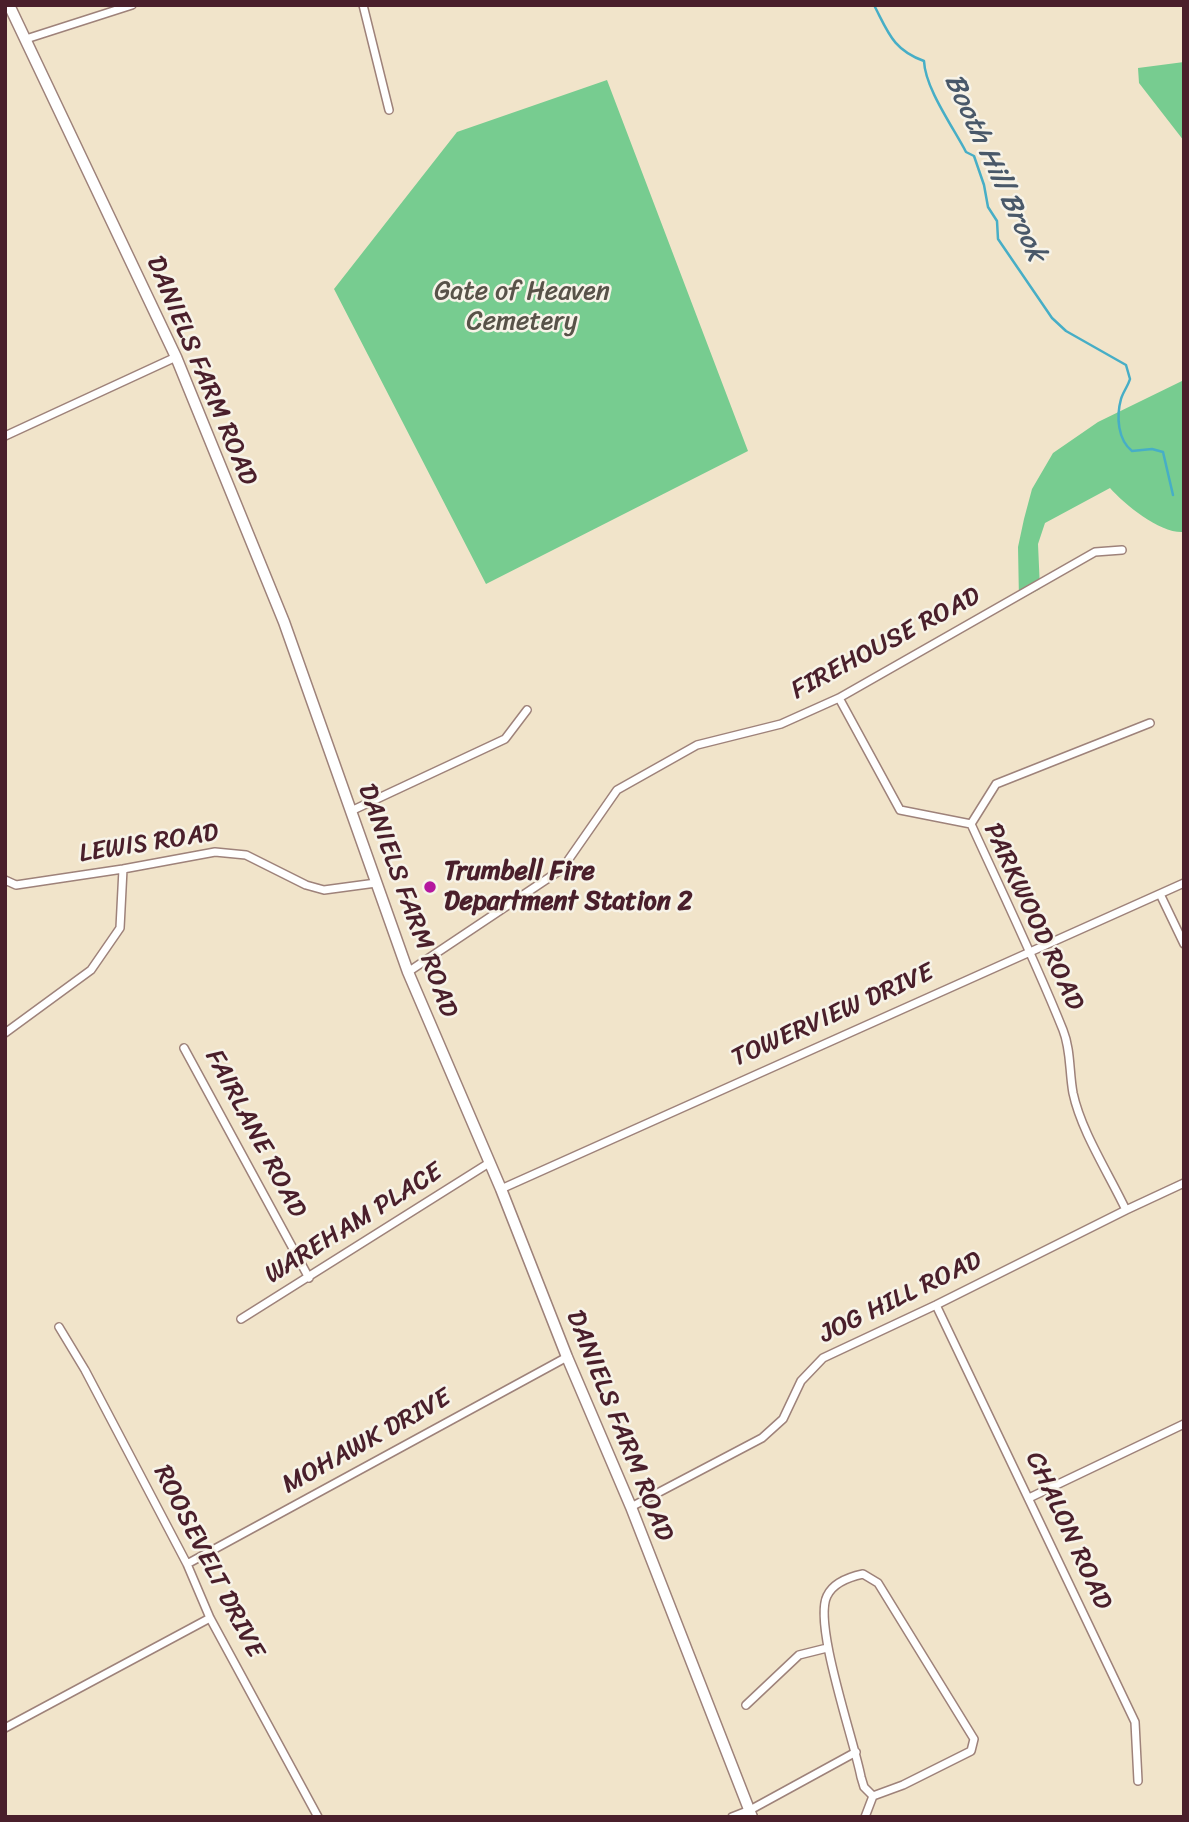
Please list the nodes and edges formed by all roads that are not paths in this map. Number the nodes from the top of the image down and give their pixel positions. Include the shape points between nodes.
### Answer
1 (9, 5) edge
2 (132, 5) edge
3 (363, 5) edge
4 (26, 39) junction
5 (389, 110) dead end
6 (176, 357) junction
7 (5, 436) edge
8 (1122, 550) dead end
9 (839, 698) junction
10 (527, 710) dead end
11 (1150, 723) dead end
12 (351, 811) junction
13 (971, 824) junction
14 (123, 869) junction
15 (5, 880) edge
16 (376, 883) junction
17 (1184, 883) edge
18 (1160, 894) junction
19 (1184, 944) edge
20 (1029, 950) junction
21 (408, 972) junction
22 (5, 1033) edge
23 (184, 1048) dead end
24 (489, 1163) junction
25 (1184, 1183) edge
26 (501, 1189) junction
27 (1126, 1210) junction
28 (309, 1278) junction
29 (936, 1306) junction
30 (242, 1319) dead end
31 (59, 1327) dead end
32 (567, 1357) junction
33 (1184, 1424) edge
34 (1029, 1498) junction
35 (631, 1507) junction
36 (187, 1564) junction
37 (210, 1618) junction
38 (827, 1648) junction
39 (746, 1705) dead end
40 (5, 1728) edge
41 (856, 1752) junction
42 (1138, 1781) dead end
43 (873, 1796) junction
44 (751, 1813) edge
45 (318, 1817) edge
46 (732, 1817) edge
47 (864, 1817) edge

1 - 4 main road, DANIELS FARM ROAD
2 - 4 street
3 - 5 street
4 - 6 main road, DANIELS FARM ROAD
6 - 7 street
6 - 12 main road, DANIELS FARM ROAD via 284,622
8 - 9 street, FIREHOUSE ROAD via 1095,552
9 - 13 street, PARKWOOD ROAD via 900,810
9 - 21 street, FIREHOUSE ROAD via 781,724 697,745 617,790 562,869
10 - 12 street via 505,739
11 - 13 street via 996,784
12 - 16 main road, DANIELS FARM ROAD
13 - 20 street, PARKWOOD ROAD
14 - 15 street, LEWIS ROAD via 16,885
14 - 16 street, LEWIS ROAD via 230,852 324,890
14 - 22 street via 120,928 91,970
16 - 21 main road, DANIELS FARM ROAD
17 - 18 street, TOWERVIEW DRIVE
18 - 19 street
18 - 20 street, TOWERVIEW DRIVE
20 - 26 street, TOWERVIEW DRIVE
20 - 27 street, PARKWOOD ROAD via 1064,1033 1073,1093 1086,1128
21 - 24 main road, DANIELS FARM ROAD
23 - 28 street, FAIRLANE ROAD
24 - 26 main road, DANIELS FARM ROAD
24 - 28 street, WAREHAM PLACE
25 - 27 street, JOG HILL ROAD
26 - 32 main road, DANIELS FARM ROAD
27 - 29 street, JOG HILL ROAD
28 - 30 street, WAREHAM PLACE
29 - 34 street, CHALON ROAD
29 - 35 street, JOG HILL ROAD via 823,1358 801,1381 783,1419 762,1438
31 - 36 street, ROOSEVELT DRIVE
32 - 35 main road, DANIELS FARM ROAD
32 - 36 street, MOHAWK DRIVE
33 - 34 street
34 - 42 street, CHALON ROAD via 1135,1723
35 - 44 main road, DANIELS FARM ROAD
36 - 37 street, ROOSEVELT DRIVE
37 - 40 street
37 - 45 street, ROOSEVELT DRIVE
38 - 39 street via 799,1656
38 - 41 street
38 - 43 street via 822,1620 827,1595 846,1577 863,1574 878,1583 974,1739 971,1751
41 - 43 street via 864,1787
41 - 44 street
43 - 47 street
44 - 46 street

